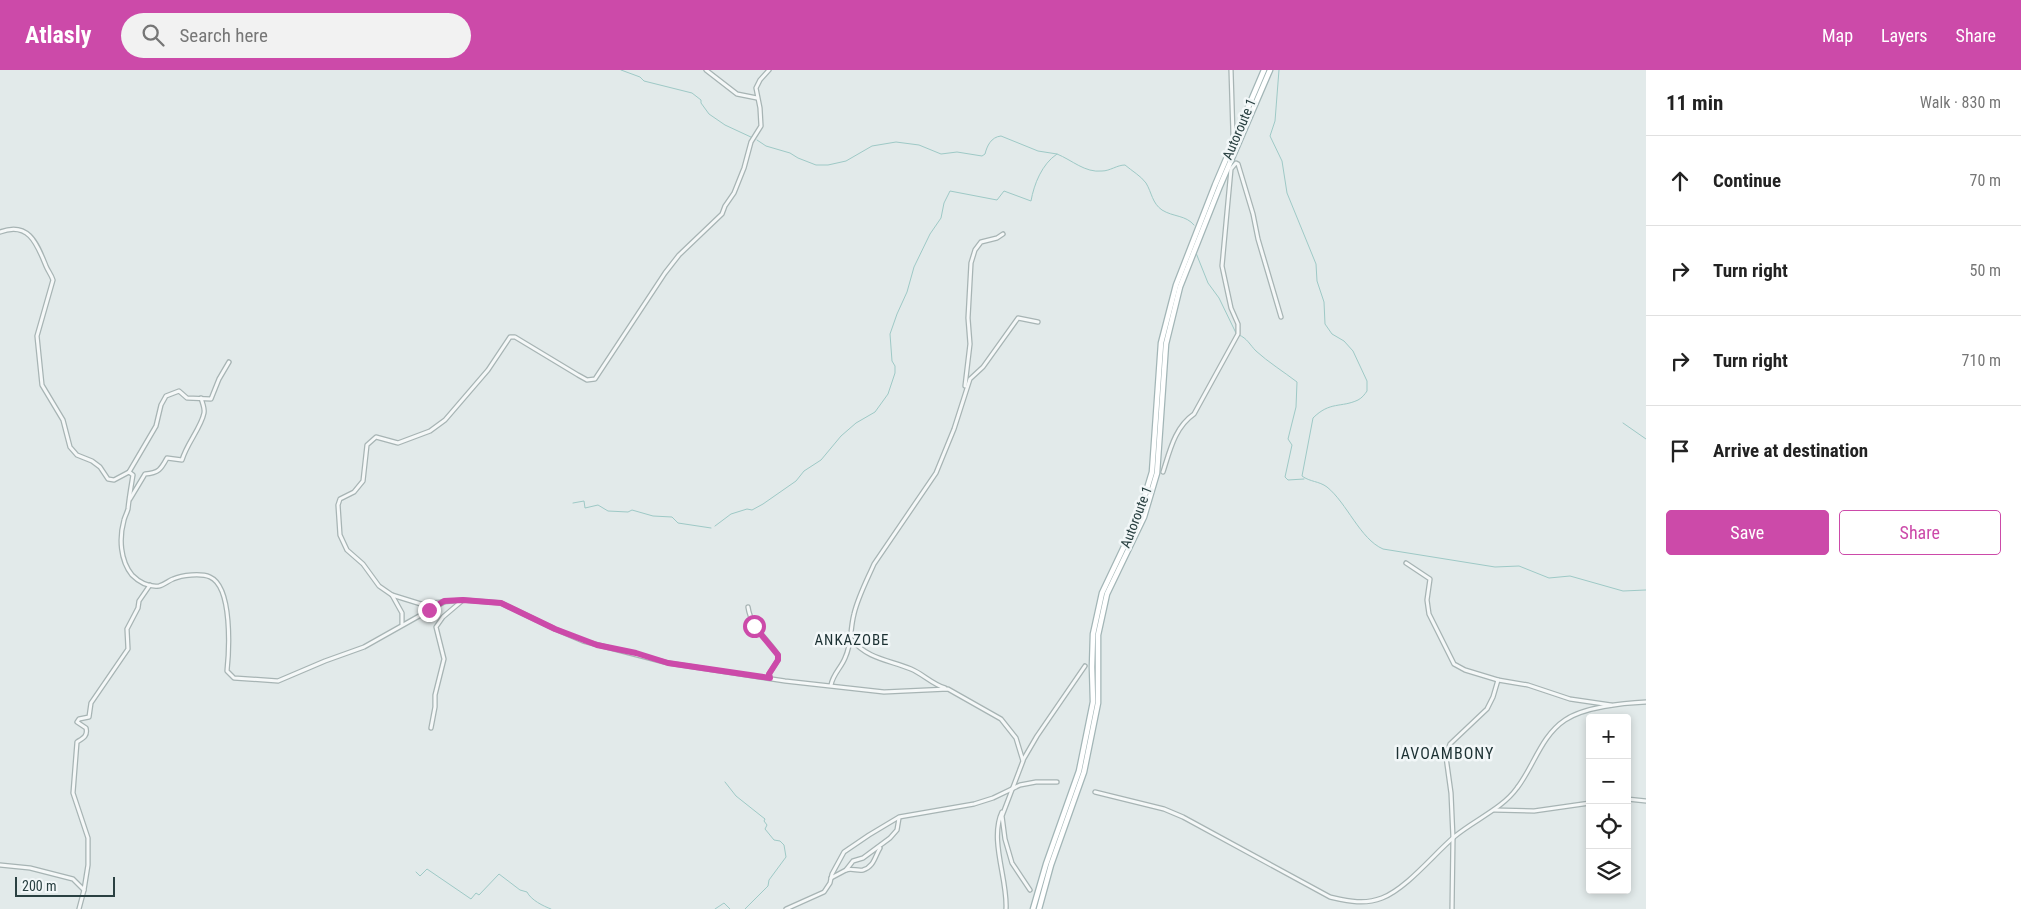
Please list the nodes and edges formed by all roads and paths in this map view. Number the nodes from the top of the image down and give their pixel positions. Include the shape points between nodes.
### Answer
1 (706, 70) edge
2 (769, 70) edge
3 (1231, 70) edge
4 (1264, 70) edge
5 (1270, 70) edge
6 (757, 98) junction
7 (1233, 135) dead end
8 (0, 232) edge
9 (1003, 234) dead end
10 (1281, 316) dead end
11 (1038, 322) dead end
12 (229, 362) dead end
13 (966, 388) junction
14 (201, 397) junction
15 (129, 472) junction
16 (1163, 472) dead end
17 (128, 502) junction
18 (1406, 563) dead end
19 (150, 585) junction
20 (392, 595) junction
21 (463, 600) junction
22 (444, 601) junction
23 (748, 607) dead end
24 (402, 624) junction
25 (852, 640) junction
26 (1085, 666) dead end
27 (770, 678) junction
28 (1498, 680) junction
29 (831, 685) junction
30 (948, 689) junction
31 (1646, 702) edge
32 (1614, 706) junction
33 (431, 728) dead end
34 (1023, 761) junction
35 (1057, 782) dead end
36 (1012, 789) junction
37 (1095, 792) dead end
38 (1631, 799) edge
39 (1646, 801) edge
40 (1586, 804) edge
41 (1006, 805) junction
42 (1493, 810) junction
43 (898, 817) junction
44 (1453, 838) junction
45 (882, 845) junction
46 (0, 865) edge
47 (846, 870) junction
48 (830, 878) junction
49 (84, 890) junction
50 (1030, 890) dead end
51 (79, 909) edge
52 (786, 909) edge
53 (1006, 909) edge
54 (1033, 909) edge
55 (1039, 909) edge
56 (1452, 909) edge

1 - 6 street via 737,94
2 - 6 street via 756,88
3 - 7 street
4 - 54 main road, Autoroute 1 via 1176,285 1161,343 1152,472 1139,515 1102,593 1093,634 1093,702 1079,771
5 - 55 main road, Autoroute 1 via 1180,286 1166,344 1157,473 1144,517 1107,594 1098,635 1098,703 1084,772
6 - 20 street via 761,126 722,214 665,273 594,379 587,380 512,336 445,420 430,431 398,443 376,437 367,445 363,481 338,504 340,535 348,550 379,586
8 - 15 street via 20,229 36,242 51,273 53,280 37,336 37,353 42,385 63,420 70,447 77,455 100,467 108,479 114,480
9 - 13 street via 981,242 972,257
10 - 16 street via 1236,164 1231,169 1222,266 1238,334 1194,414 1177,433
11 - 13 street via 1018,318
12 - 14 street via 211,399
13 - 25 street via 936,473 874,564 854,612
14 - 15 street via 187,398 179,391 166,396 160,405 156,426
14 - 17 street via 204,411 182,460 166,458 161,470 145,474
15 - 17 street via 133,476
17 - 19 street via 122,533 123,558 134,576
18 - 28 street via 1430,579 1429,614 1454,664
19 - 24 street via 161,586 181,576 214,580 225,600 230,641 227,671 234,678 278,681 364,647
19 - 49 street via 139,600 127,630 128,650 92,703 89,716 77,722 87,732 77,742 73,793 88,838
20 - 22 street via 421,604
20 - 24 street via 402,613
21 - 22 street
21 - 27 street via 501,603 597,645 668,663
21 - 33 street via 436,627 444,659
22 - 24 street
23 - 27 street via 754,626 778,655
25 - 29 street
25 - 30 street via 863,651 910,669
26 - 34 street
27 - 29 street
28 - 32 street via 1528,685 1570,699
28 - 44 street via 1487,709 1450,744 1446,757
29 - 30 street via 884,692
30 - 34 street via 1001,719 1016,738
31 - 32 street
32 - 42 street via 1564,721 1546,739 1516,790
34 - 36 street
35 - 36 street via 1036,782
36 - 41 street
36 - 43 street via 974,804
37 - 44 street via 1172,812 1330,897 1355,903 1368,902 1396,891
38 - 39 street
40 - 42 street via 1534,811
41 - 50 street via 1002,816 1008,850 1015,869
41 - 53 street via 999,818 998,834
42 - 44 street
43 - 45 street via 897,830
43 - 48 street via 844,852
44 - 56 street
45 - 47 street via 853,861
45 - 47 street via 869,867
46 - 49 street via 67,877
47 - 48 street
48 - 52 street via 824,892
49 - 51 street

